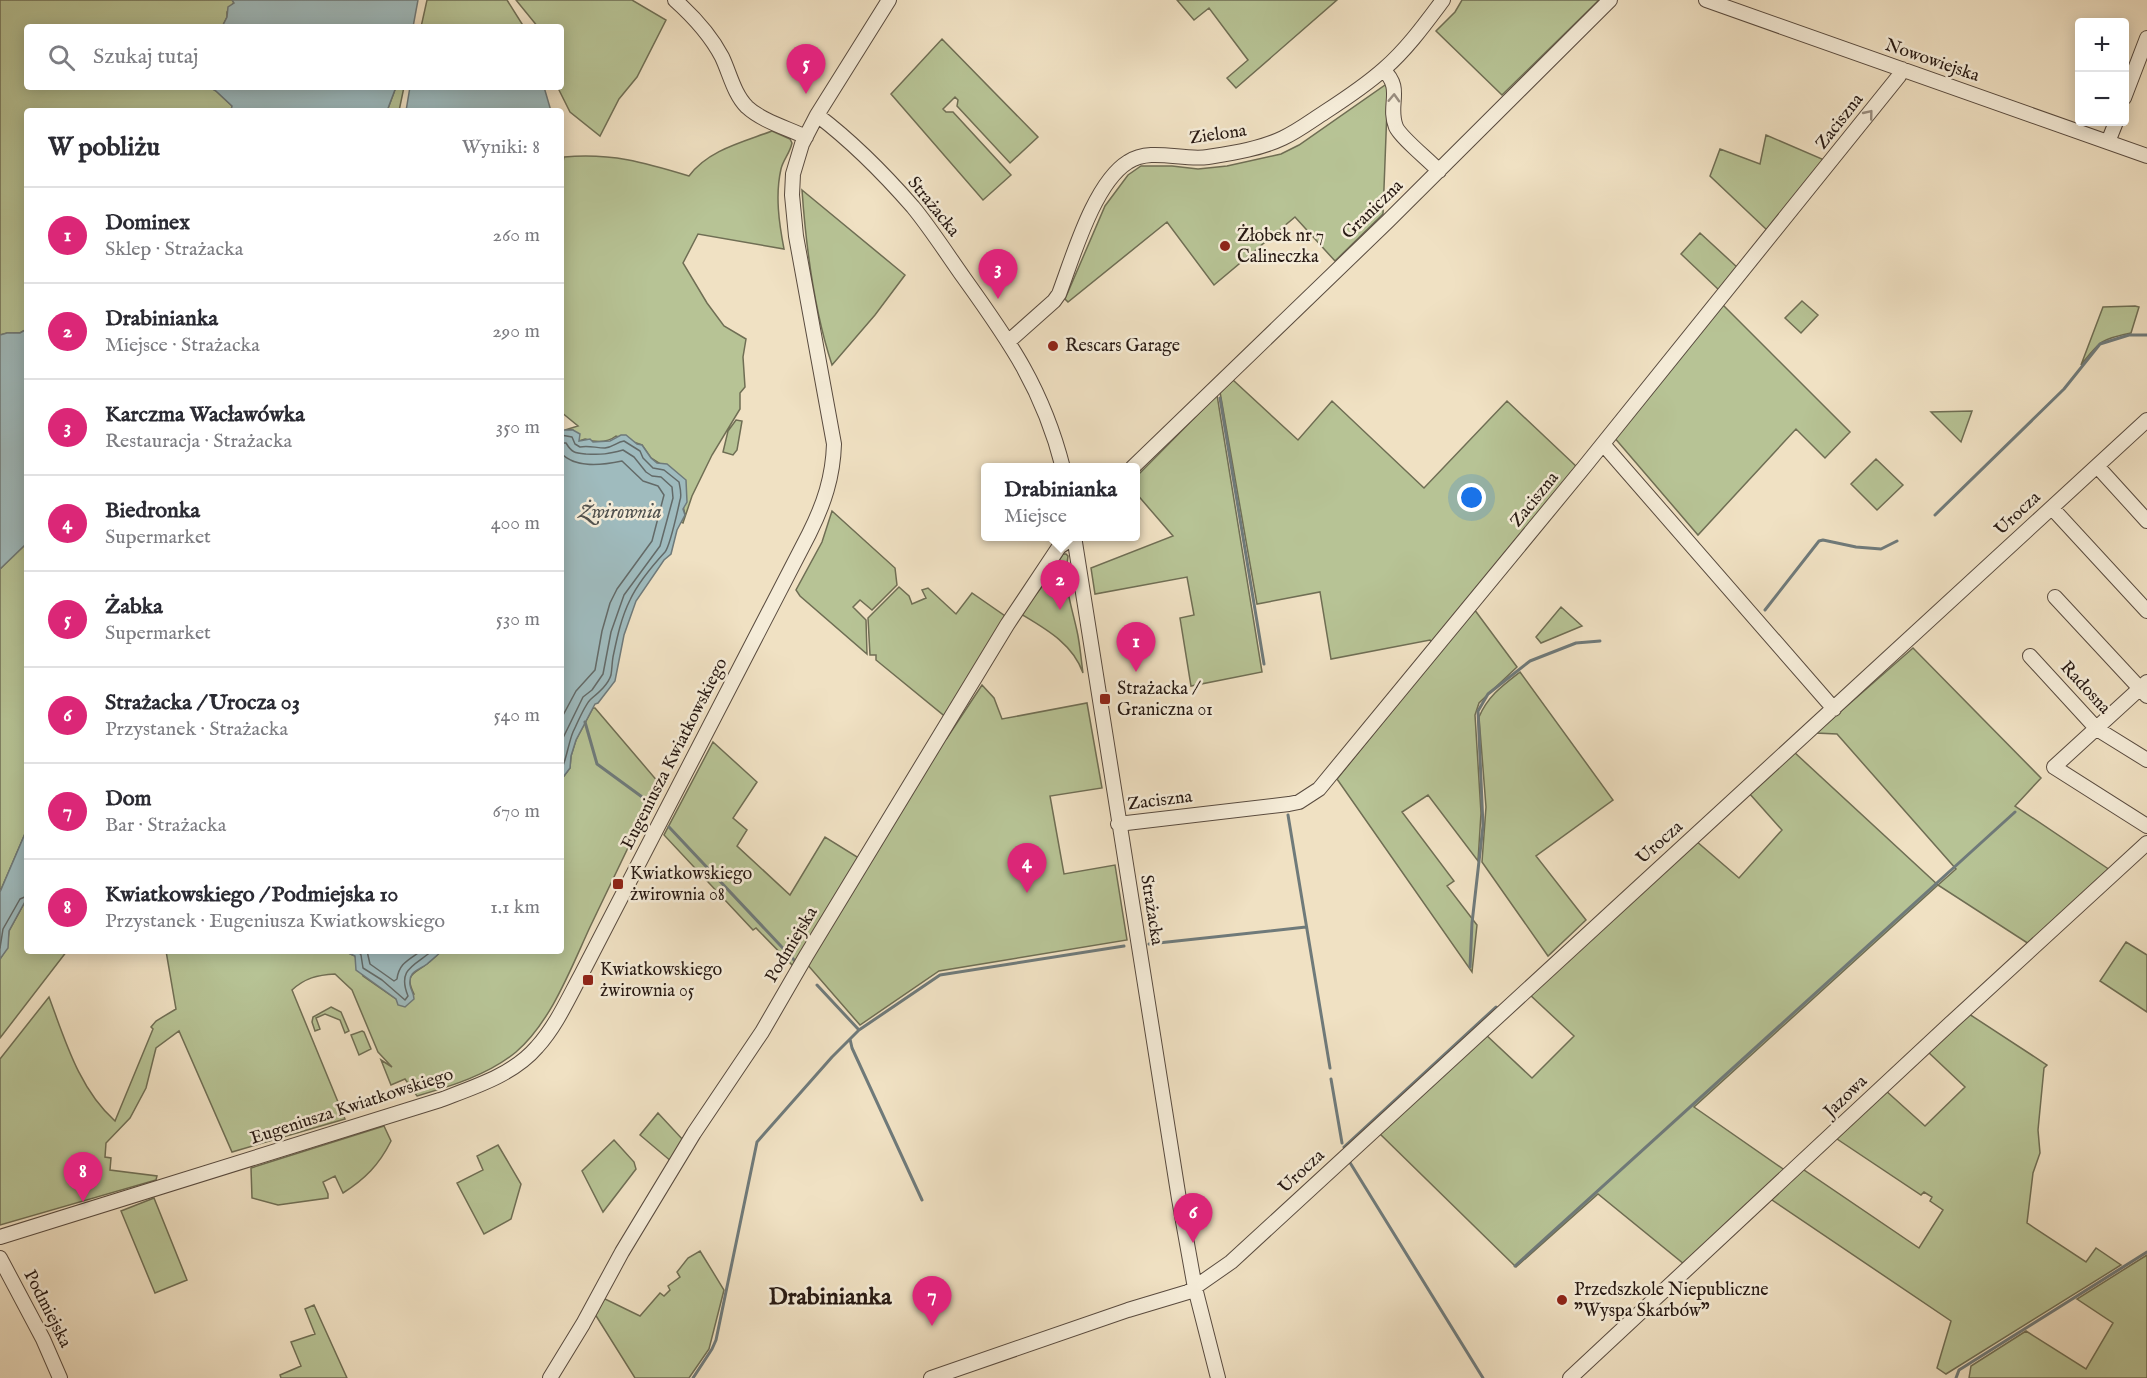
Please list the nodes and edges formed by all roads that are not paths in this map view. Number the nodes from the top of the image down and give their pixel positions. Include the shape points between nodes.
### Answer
1 (675, 0) edge
2 (889, 0) edge
3 (1443, 0) edge
4 (1610, 0) edge
5 (1706, 0) edge
6 (2147, 38) edge
7 (1902, 69) junction
8 (1383, 70) junction
9 (2129, 85) edge
10 (817, 115) junction
11 (2114, 126) edge
12 (806, 137) junction
13 (2110, 142) junction
14 (2147, 156) edge
15 (1439, 171) junction
16 (1009, 341) junction
17 (2145, 426) edge
18 (1603, 444) junction
19 (1062, 463) edge
20 (1137, 463) edge
21 (2097, 466) junction
22 (2052, 508) junction
23 (2147, 521) edge
24 (1068, 541) edge
25 (1075, 541) edge
26 (2055, 597) dead end
27 (2147, 611) edge
28 (2030, 656) dead end
29 (2144, 689) edge
30 (1834, 709) junction
31 (2097, 729) junction
32 (2147, 760) edge
33 (1118, 824) junction
34 (2147, 826) edge
35 (2147, 843) edge
36 (0, 1237) edge
37 (0, 1258) edge
38 (1195, 1288) junction
39 (60, 1378) edge
40 (550, 1378) edge
41 (931, 1378) edge
42 (1218, 1378) edge
43 (1570, 1378) edge

1 - 12 street via 713,41 746,106
2 - 10 street, Eugeniusza Kwiatkowskiego
3 - 8 street, Zielona
4 - 15 street, Graniczna
5 - 7 street, Nowowiejska
6 - 9 street
7 - 13 street, Nowowiejska
18 -> 7 street, Zaciszna
15 -> 8 street via 1397,129 1393,118 1395,85
8 - 16 street, Zielona via 1295,132 1268,144 1201,158 1149,154 1126,163 1103,190 1086,221 1059,294
10 - 12 street, Eugeniusza Kwiatkowskiego
10 - 16 street, Strażacka via 914,208
11 - 13 street
12 - 36 street, Eugeniusza Kwiatkowskiego via 796,162 792,195 834,444 826,495 550,1031 509,1070 440,1100
13 - 14 street, Nowowiejska
15 - 20 street, Graniczna
16 - 19 street, Strażacka via 1040,399
17 - 21 street, Urocza
18 - 30 street
18 - 33 street, Zaciszna via 1319,789 1289,804
21 - 22 street, Urocza
21 - 23 street
22 - 27 street
22 - 30 street, Urocza
24 - 40 street, Podmiejska via 1059,547 1007,625 762,1032 694,1133
25 - 33 street, Strażacka
26 - 29 street
28 - 31 street, Radosna
29 - 31 street
30 - 38 street, Urocza via 1231,1262
31 - 32 street, Radosna
31 - 34 street via 2054,767
33 - 38 street, Strażacka
35 - 43 street, Jazowa
37 - 39 street, Podmiejska
38 - 41 street
38 - 42 street, Strażacka

